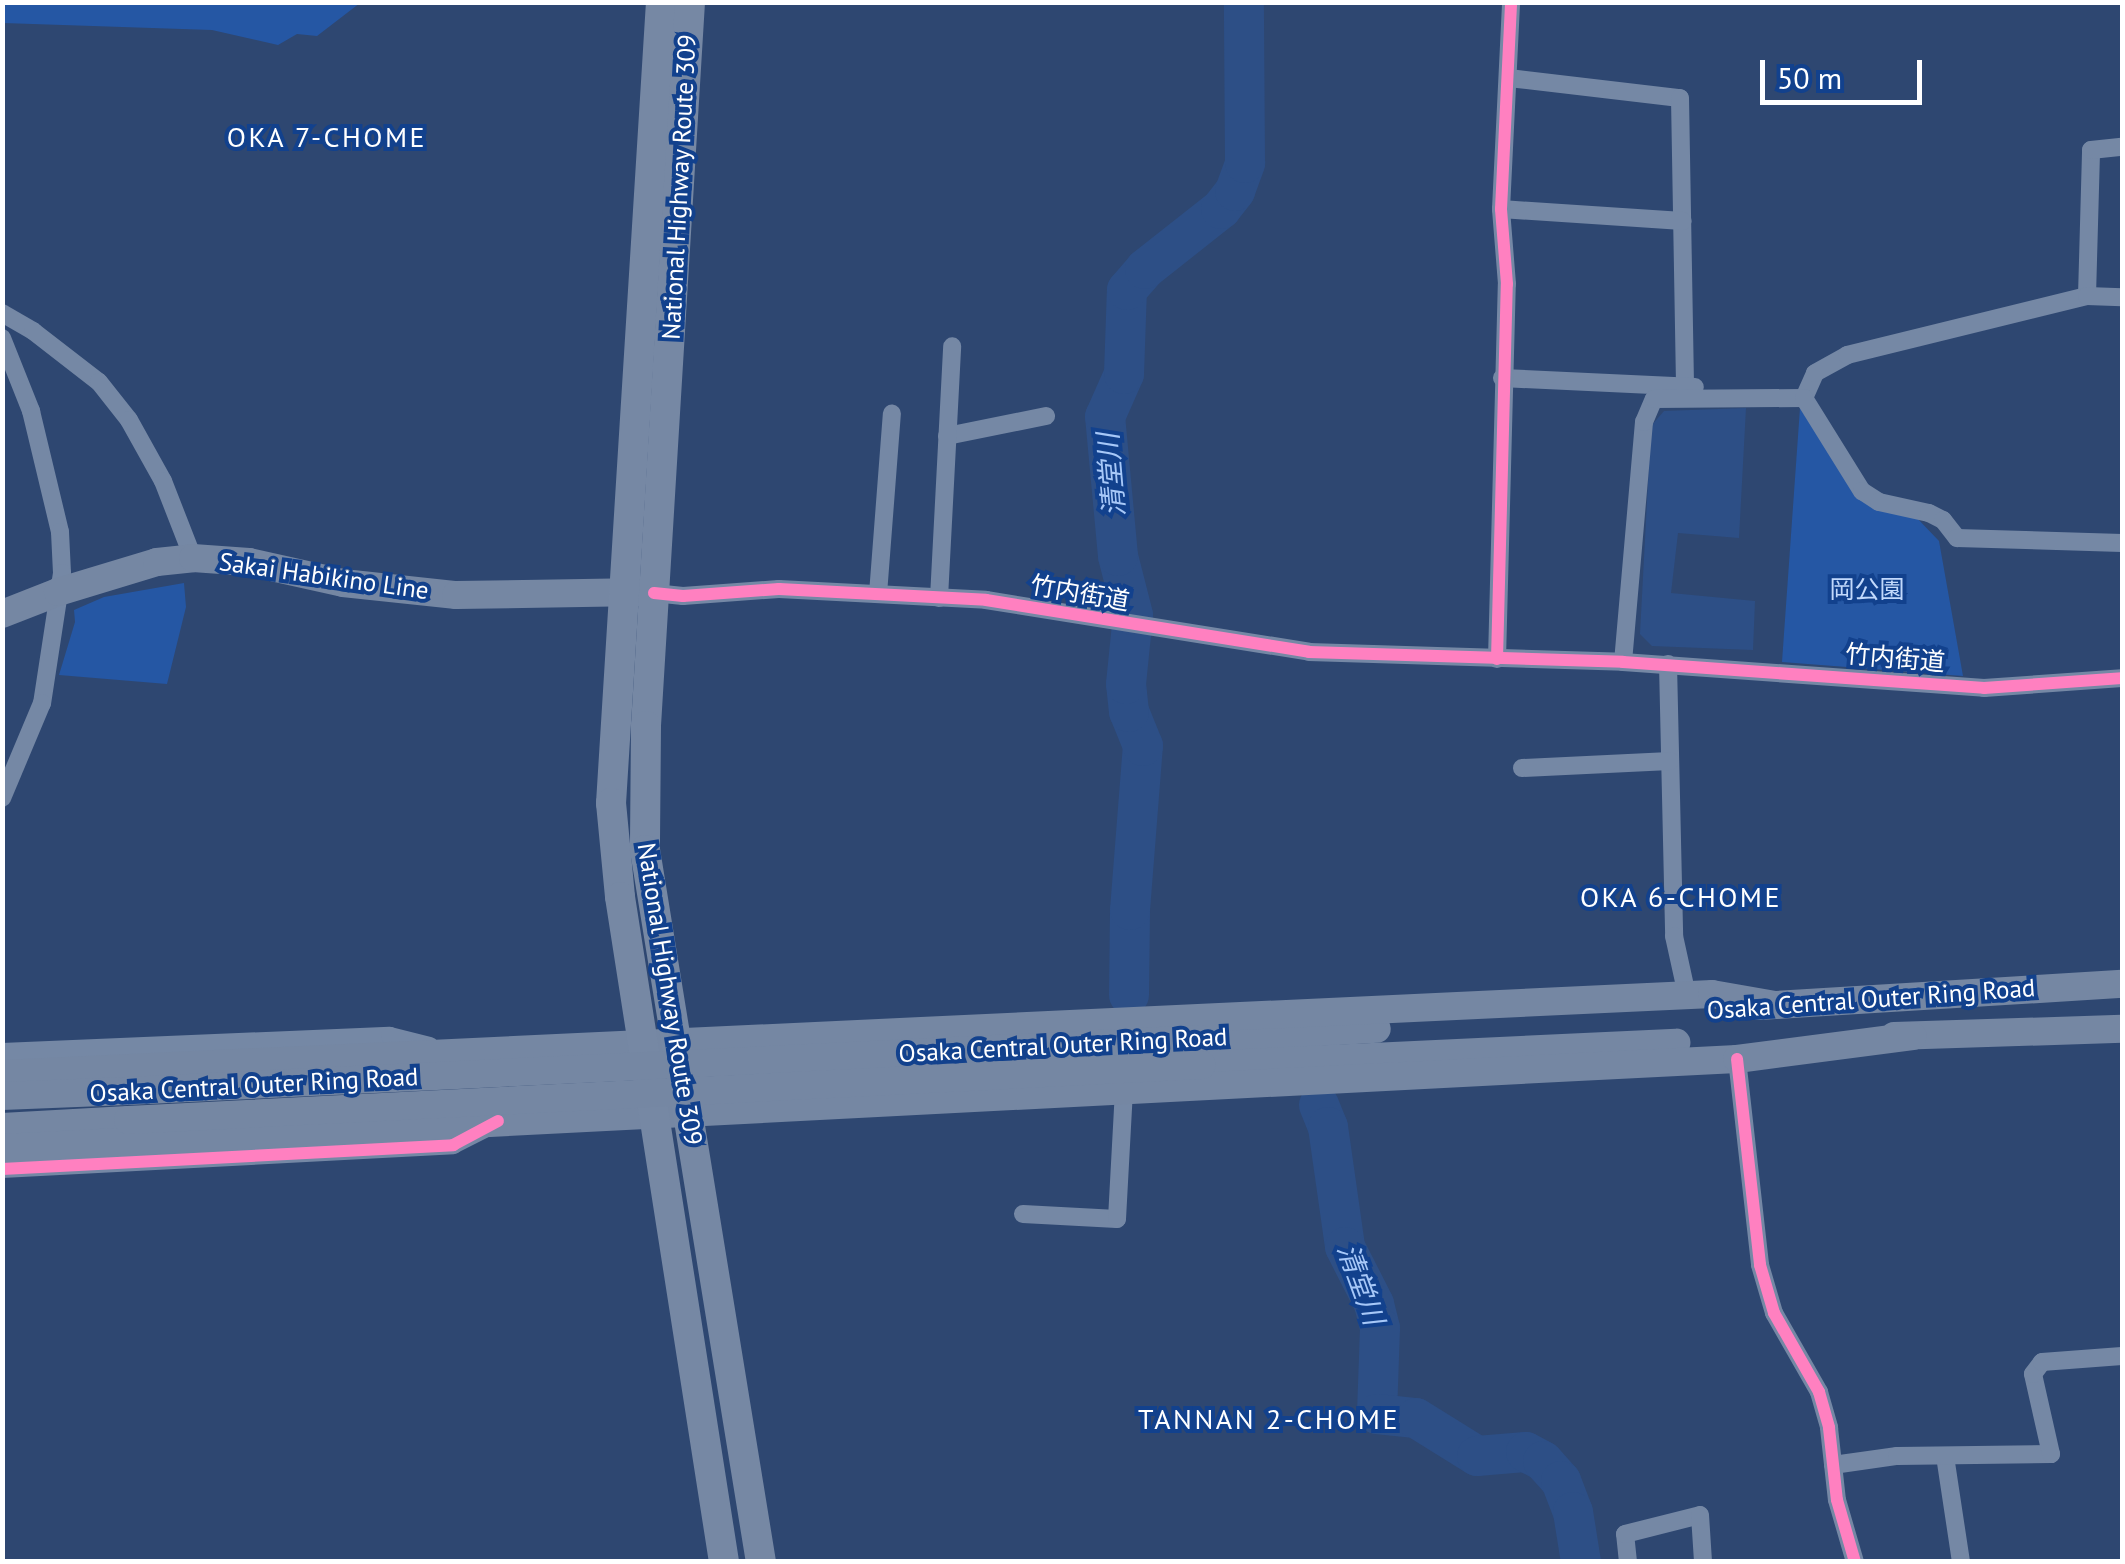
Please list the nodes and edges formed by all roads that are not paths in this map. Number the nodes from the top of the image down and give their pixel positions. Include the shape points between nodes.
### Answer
1 (661, 2) edge
2 (690, 2) edge
3 (1511, 2) edge
4 (1510, 78) junction
5 (2122, 146) edge
6 (1501, 209) junction
7 (1683, 221) junction
8 (2087, 296) junction
9 (2122, 297) edge
10 (2, 313) edge
11 (2, 338) edge
12 (952, 346) dead end
13 (1502, 378) junction
14 (1685, 386) junction
15 (1744, 398) junction
16 (1804, 398) junction
17 (892, 414) dead end
18 (1046, 416) dead end
19 (948, 436) junction
20 (2122, 542) edge
21 (193, 558) junction
22 (622, 589) junction
23 (55, 593) junction
24 (654, 593) junction
25 (878, 594) junction
26 (939, 598) junction
27 (2, 614) edge
28 (1497, 659) junction
29 (1624, 662) junction
30 (1668, 664) junction
31 (2122, 678) edge
32 (1670, 761) junction
33 (1522, 768) dead end
34 (2, 798) edge
35 (2122, 984) edge
36 (1687, 995) junction
37 (1775, 1006) junction
38 (2122, 1029) edge
39 (1913, 1036) junction
40 (676, 1040) junction
41 (644, 1042) junction
42 (2, 1052) edge
43 (453, 1052) junction
44 (1201, 1052) junction
45 (1737, 1059) junction
46 (2, 1074) edge
47 (1124, 1090) junction
48 (2, 1096) edge
49 (657, 1114) junction
50 (690, 1114) junction
51 (498, 1121) junction
52 (2, 1127) edge
53 (2, 1148) edge
54 (2, 1169) edge
55 (1023, 1214) dead end
56 (2122, 1356) edge
57 (1945, 1456) junction
58 (1833, 1464) junction
59 (724, 1562) edge
60 (761, 1562) edge
61 (1628, 1562) edge
62 (1703, 1562) edge
63 (1855, 1562) edge
64 (1960, 1562) edge

1 - 22 highway, National Highway Route 309
2 - 24 highway, National Highway Route 309
3 - 4 street
4 - 6 street
4 - 7 street via 1680,98
5 - 8 street via 2090,150
6 - 7 street
6 - 13 street via 1507,284
7 - 14 street
8 - 9 street
8 - 16 street via 1847,356 1815,373
10 - 21 street via 99,382 129,420 164,481
11 - 23 street via 31,411 56,515
12 - 19 street
13 - 14 street
13 - 28 street
14 - 15 street
15 - 16 street
15 - 29 street via 1654,399 1644,422
16 - 20 street via 1862,491 1879,502 1929,513 1958,538
17 - 25 street
18 - 19 street
19 - 26 street
21 - 22 main road, Sakai Habikino Line via 456,595
21 - 23 main road, Sakai Habikino Line
22 - 24 main road, Sakai Habikino Line
22 - 41 highway, National Highway Route 309 via 612,804
23 - 27 main road, Sakai Habikino Line
23 - 34 street via 42,703
24 - 25 street, 竹内街道
24 - 40 highway, National Highway Route 309 via 645,850
25 - 26 street, 竹内街道
26 - 28 street, 竹内街道 via 1065,610 1309,652
28 - 29 street, 竹内街道
29 - 30 street, 竹内街道
30 - 31 street, 竹内街道 via 1984,688
30 - 32 street
32 - 33 street
32 - 36 street via 1674,936
35 - 37 main road, Osaka Central Outer Ring Road
36 - 37 main road
36 - 40 main road
37 - 44 main road, Osaka Central Outer Ring Road
38 - 39 main road, Osaka Central Outer Ring Road
39 - 44 main road, Osaka Central Outer Ring Road
39 - 45 main road
40 - 41 main road
40 - 50 highway, National Highway Route 309
41 - 43 main road
41 - 49 highway, National Highway Route 309
42 - 43 street via 390,1036
43 - 46 main road
44 - 48 main road, Osaka Central Outer Ring Road, bridge
44 - 52 main road, Osaka Central Outer Ring Road, bridge
45 - 47 main road
45 - 58 street via 1760,1265 1774,1314 1819,1392
47 - 50 main road
47 - 55 street via 1117,1219
49 - 50 main road
49 - 51 main road
49 - 59 highway, National Highway Route 309
50 - 60 highway, National Highway Route 309
51 - 53 main road
51 - 54 street via 453,1145
56 - 57 street via 2042,1362 2033,1374 2051,1454
57 - 58 street
57 - 64 street
58 - 63 street
61 - 62 street via 1624,1534 1700,1514

